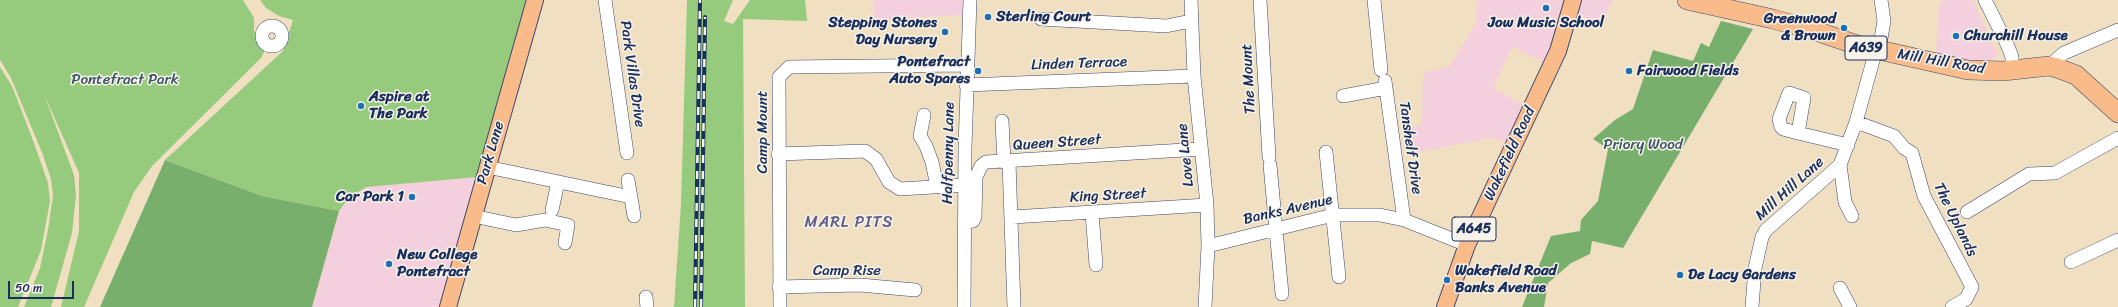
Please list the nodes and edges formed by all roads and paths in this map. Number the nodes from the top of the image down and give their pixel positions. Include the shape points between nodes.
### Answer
1 (535, 0) edge
2 (605, 0) edge
3 (970, 0) edge
4 (1191, 0) edge
5 (1260, 0) edge
6 (1374, 0) edge
7 (1573, 0) edge
8 (1687, 0) edge
9 (1881, 0) edge
10 (1985, 0) edge
11 (1740, 5) edge
12 (1041, 19) dead end
13 (1192, 21) junction
14 (2118, 30) edge
15 (1878, 50) junction
16 (967, 65) junction
17 (2053, 67) junction
18 (2007, 70) junction
19 (1194, 76) junction
20 (1384, 80) junction
21 (966, 84) junction
22 (1343, 96) dead end
23 (2118, 113) edge
24 (924, 115) dead end
25 (1002, 121) dead end
26 (1856, 122) junction
27 (1798, 133) dead end
28 (2118, 138) edge
29 (1848, 145) junction
30 (1201, 148) junction
31 (1326, 152) dead end
32 (627, 153) dead end
33 (778, 154) junction
34 (1006, 162) junction
35 (1840, 165) junction
36 (487, 167) junction
37 (628, 180) dead end
38 (558, 182) junction
39 (965, 185) junction
40 (937, 186) junction
41 (631, 197) junction
42 (1207, 205) junction
43 (552, 210) dead end
44 (1967, 212) dead end
45 (1092, 213) junction
46 (1333, 215) junction
47 (474, 216) junction
48 (634, 216) dead end
49 (1852, 216) dead end
50 (1012, 217) junction
51 (1404, 220) junction
52 (964, 223) junction
53 (1276, 228) junction
54 (2118, 240) edge
55 (565, 243) dead end
56 (1467, 245) junction
57 (1208, 246) junction
58 (2071, 262) dead end
59 (1096, 265) dead end
60 (1339, 277) dead end
61 (779, 287) junction
62 (1840, 288) dead end
63 (915, 290) dead end
64 (1282, 294) dead end
65 (448, 307) edge
66 (780, 307) edge
67 (964, 307) edge
68 (1014, 307) edge
69 (1205, 307) edge
70 (1445, 307) edge
71 (1752, 307) edge
72 (1850, 307) edge
73 (1952, 307) edge

1 - 36 main road, Park Lane
2 - 32 street, Park Villas Drive
3 - 16 street, Halfpenny Lane
4 - 13 street, Love Lane
5 - 53 street, The Mount via 1269,161
6 - 20 street, Tanshelf Drive
7 - 56 main road, Wakefield Road / A645 via 1558,51
8 - 11 highway, Mill Hill Road / A639
9 - 15 street, Mill Hill Lane via 1884,21
10 - 18 street via 2012,57
11 - 15 highway, Mill Hill Road / A639
12 - 13 street via 1166,26
13 - 19 street, Love Lane
14 - 17 street via 2064,53
15 - 18 highway, Mill Hill Road / A639 via 1968,70
15 - 26 street, Mill Hill Lane
16 - 21 street, Halfpenny Lane
16 - 33 street, Camp Mount via 789,67 779,77
17 - 18 highway, Mill Hill Road / A639
17 - 23 highway, A639 via 2076,75
19 - 21 street, Linden Terrace
19 - 30 street, Love Lane
20 - 22 street
20 - 51 street, Tanshelf Drive
21 - 39 street, Halfpenny Lane
24 - 40 street via 920,136 932,162
25 - 34 street
26 - 29 street, Mill Hill Lane
26 - 73 street, The Uplands via 1894,136 1912,153 1924,196 1972,287 1966,299
27 - 29 street
28 - 44 street via 2055,173 2029,174
29 - 35 street, Mill Hill Lane
30 - 34 street, Queen Street
30 - 42 street, Love Lane
31 - 46 street
33 - 40 street via 865,151 876,159 889,182 900,189
33 - 61 street, Camp Mount
34 - 50 street
34 - 52 street, Queen Street via 986,162 980,166 976,177 975,217 973,221
35 - 49 street, Mill Hill Lane via 1845,202
35 - 71 street, Mill Hill Lane via 1762,236 1755,268
36 - 38 street
36 - 47 main road, Park Lane
37 - 41 street
38 - 41 street
38 - 43 street
39 - 40 street
39 - 52 street, Halfpenny Lane
41 - 48 street
42 - 45 street, King Street
42 - 57 street, Love Lane
45 - 50 street, King Street
45 - 59 street
46 - 51 street, Banks Avenue via 1380,215
46 - 53 street, Banks Avenue
46 - 60 street
47 - 55 street via 516,225 545,220 568,225
47 - 65 main road, Park Lane
50 - 68 street
51 - 56 street, Banks Avenue
52 - 67 street, Halfpenny Lane
53 - 57 street, Banks Avenue
53 - 64 street, The Mount
54 - 58 street
56 - 70 main road, Wakefield Road / A645
57 - 69 street, Love Lane
61 - 63 street, Camp Rise via 860,285
61 - 66 street, Camp Mount
62 - 72 street

